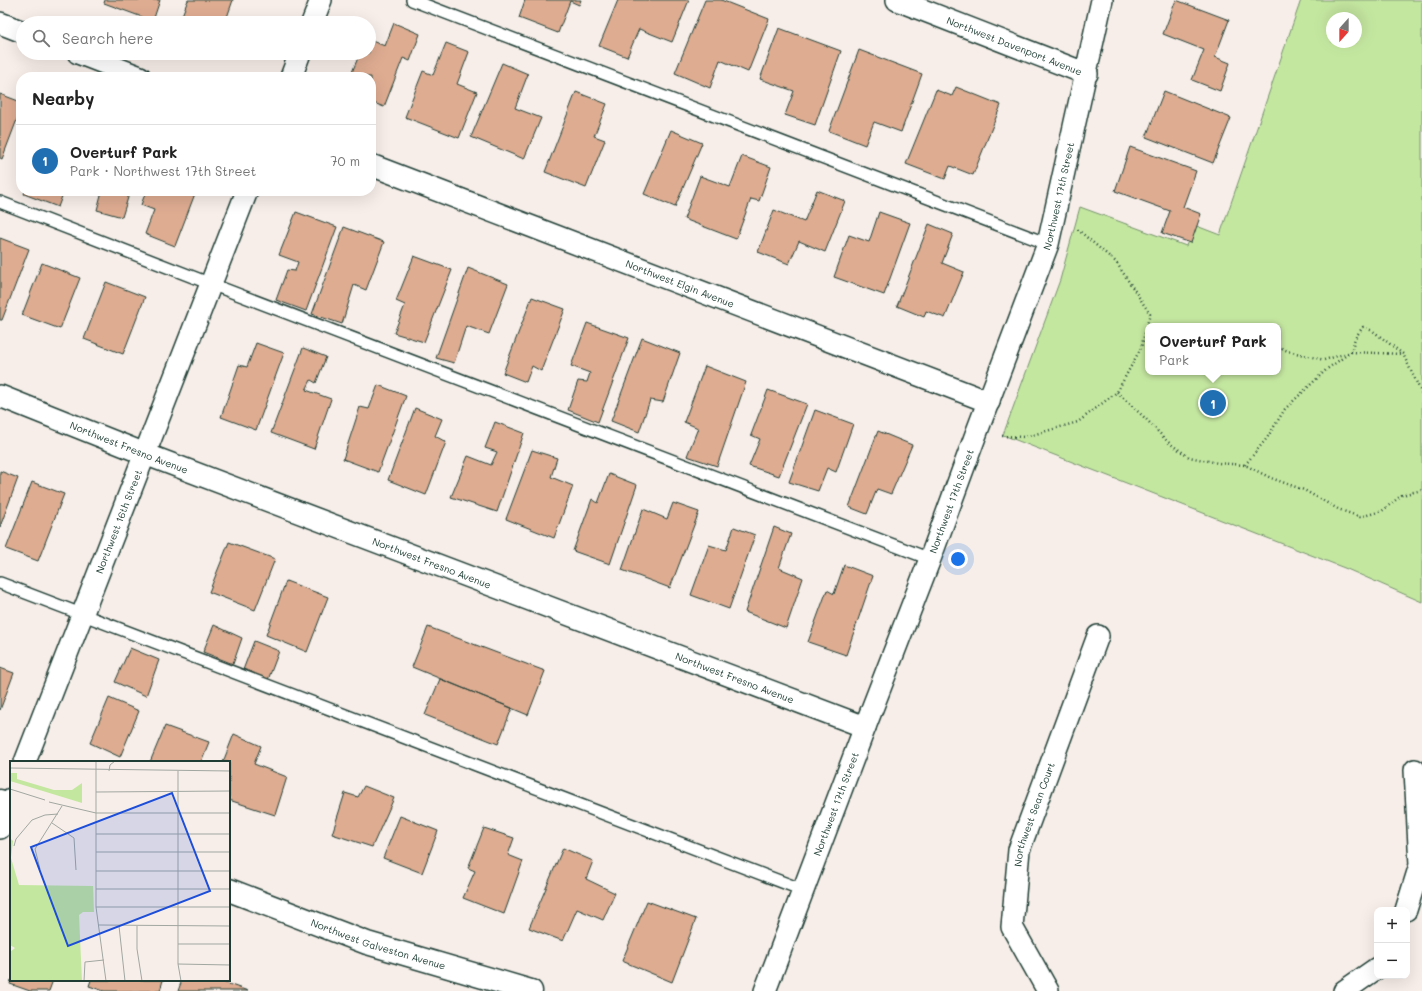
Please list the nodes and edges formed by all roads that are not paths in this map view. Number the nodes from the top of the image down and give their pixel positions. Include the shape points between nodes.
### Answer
1 (321, 0) edge
2 (412, 0) edge
3 (1102, 0) edge
4 (907, 2) edge
5 (315, 16) edge
6 (0, 23) edge
7 (16, 29) edge
8 (96, 60) edge
9 (297, 60) edge
10 (127, 72) edge
11 (293, 72) edge
12 (1087, 74) junction
13 (376, 167) edge
14 (245, 196) edge
15 (0, 202) edge
16 (1048, 244) junction
17 (211, 284) junction
18 (0, 396) edge
19 (989, 402) junction
20 (145, 454) junction
21 (930, 559) junction
22 (0, 583) edge
23 (82, 615) junction
24 (1098, 636) dead end
25 (865, 727) junction
26 (25, 761) edge
27 (1414, 770) dead end
28 (8, 802) edge
29 (0, 828) edge
30 (230, 890) edge
31 (803, 890) junction
32 (1407, 907) edge
33 (1374, 970) edge
34 (531, 991) edge
35 (765, 991) edge
36 (1048, 991) edge
37 (1344, 991) edge

1 - 5 street
2 - 16 lane
3 - 12 street, Northwest 17th Street
4 - 12 street, Northwest Davenport Avenue
6 - 7 street
8 - 10 street
9 - 11 street
12 - 16 street, Northwest 17th Street
13 - 19 street, Northwest Elgin Avenue
14 - 17 street, Northwest 16th Street
15 - 17 lane
16 - 19 street, Northwest 17th Street
17 - 20 street, Northwest 16th Street
17 - 21 lane
18 - 20 street, Northwest Fresno Avenue
19 - 21 street, Northwest 17th Street
20 - 23 street, Northwest 16th Street
20 - 25 street, Northwest Fresno Avenue
21 - 25 street, Northwest 17th Street
22 - 23 lane
23 - 26 street, Northwest 16th Street
23 - 31 lane
24 - 36 street, Northwest Sean Court via 1019,850 1012,927
25 - 31 street, Northwest 17th Street
27 - 32 street via 1420,864
28 - 29 street
30 - 34 street, Northwest Galveston Avenue via 367,943
31 - 35 street, Northwest 17th Street
33 - 37 street

